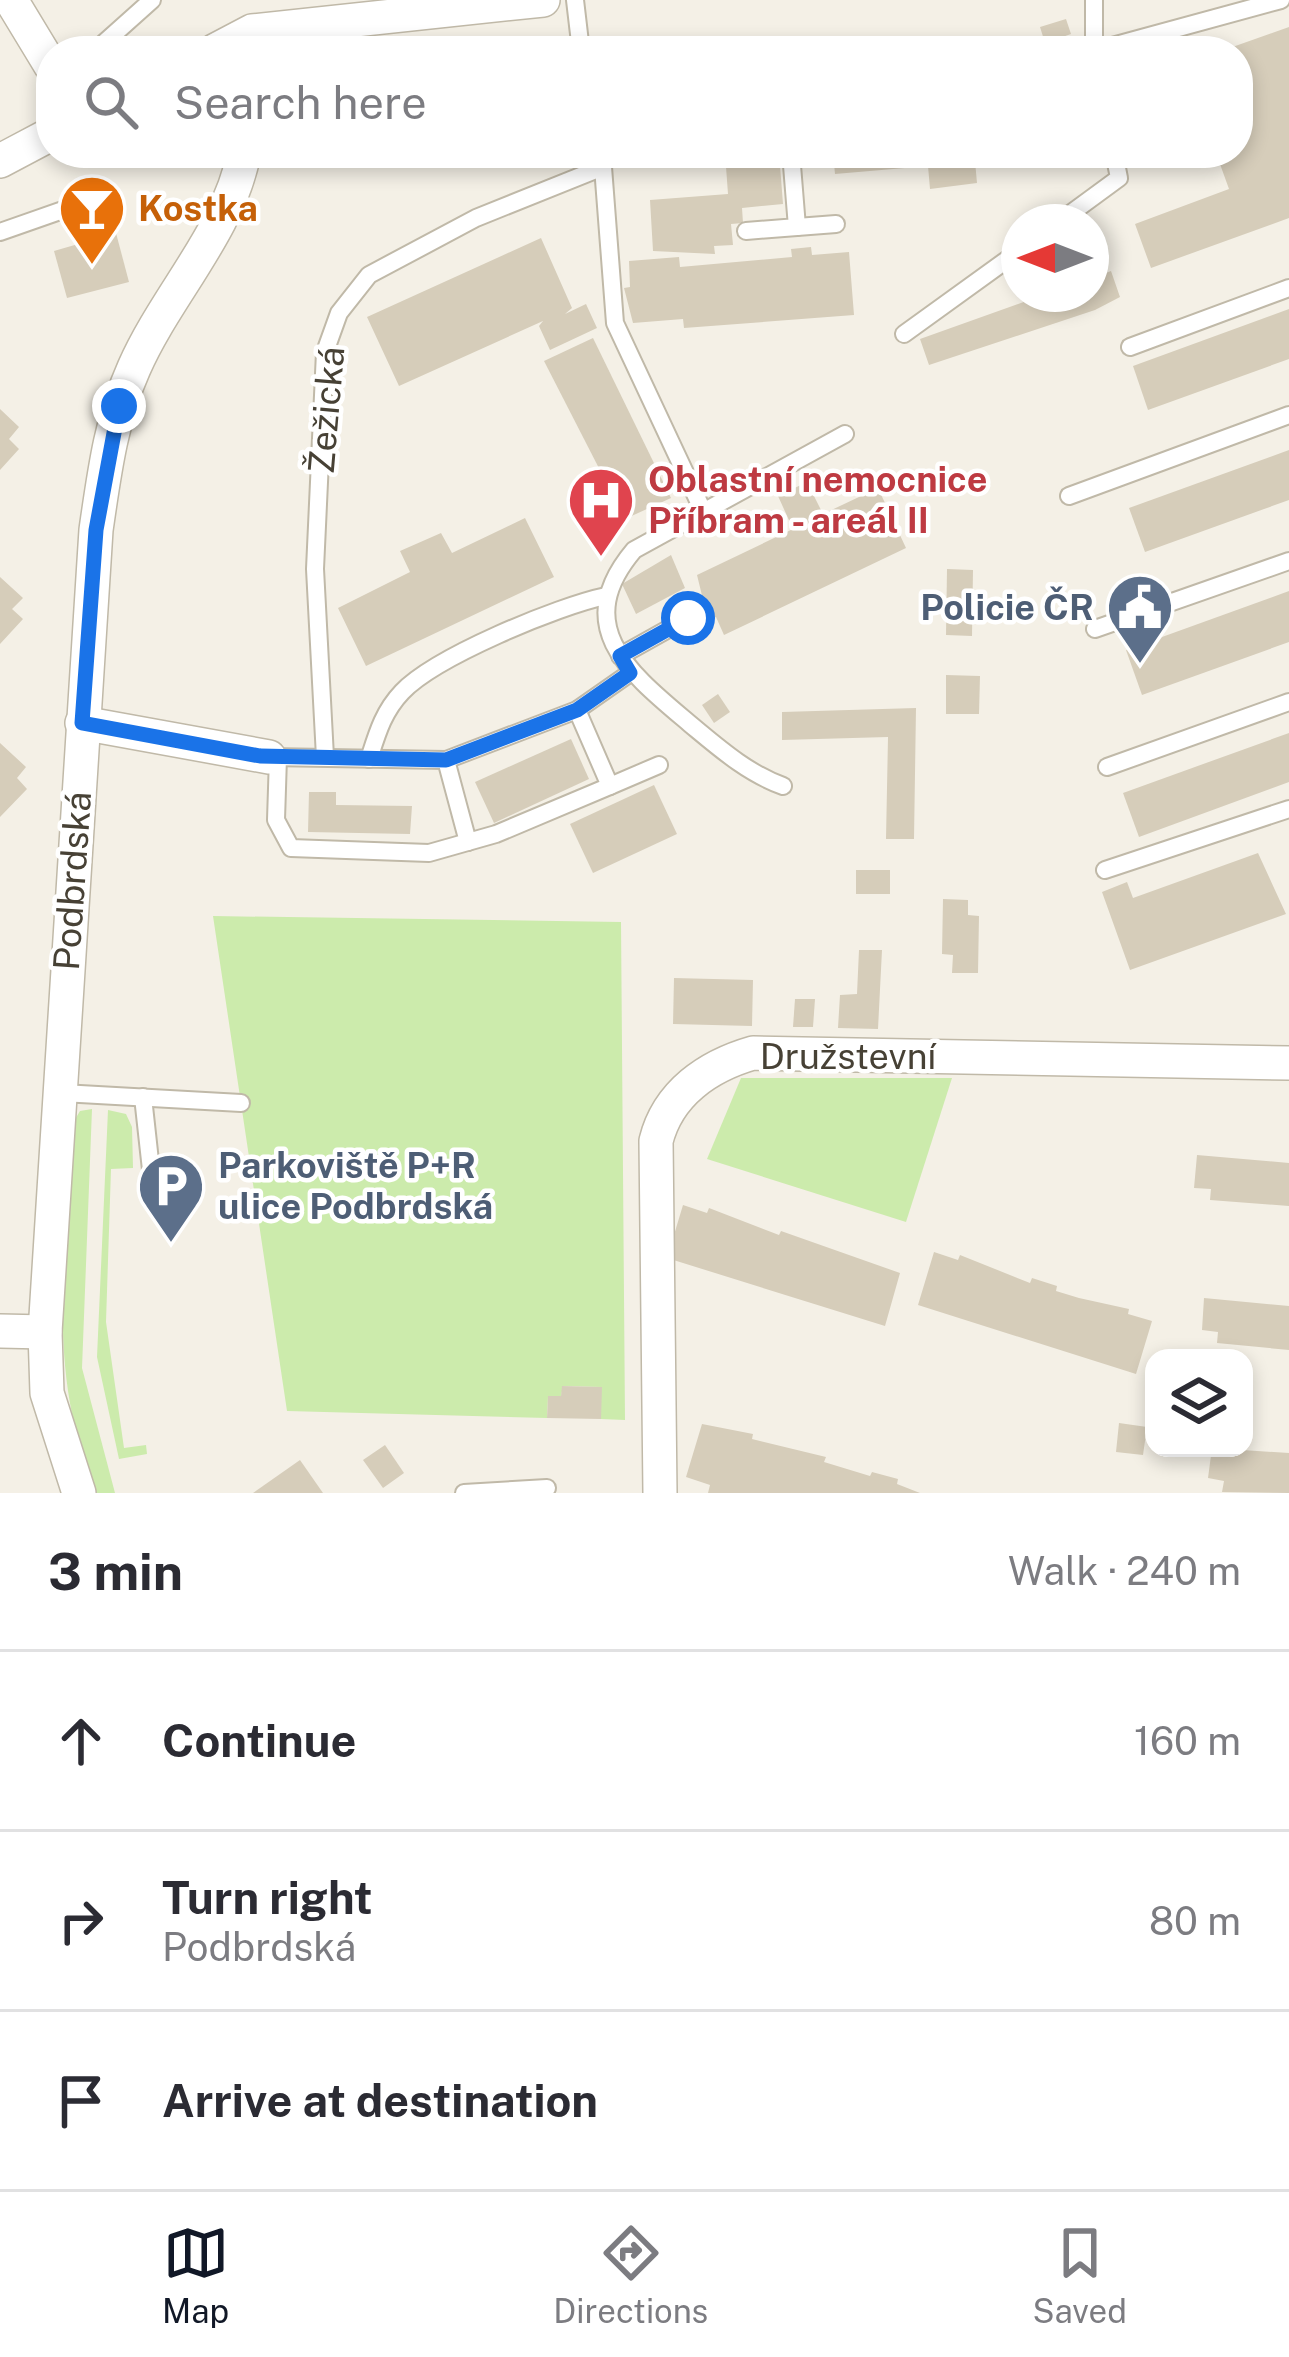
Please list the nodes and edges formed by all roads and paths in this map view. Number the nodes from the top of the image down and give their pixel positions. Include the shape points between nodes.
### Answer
1 (11, 0) edge
2 (152, 0) edge
3 (543, 0) edge
4 (575, 0) edge
5 (1094, 0) edge
6 (1281, 0) edge
7 (489, 3) edge
8 (252, 27) edge
9 (112, 36) edge
10 (579, 36) edge
11 (1094, 36) edge
12 (1149, 36) edge
13 (36, 41) edge
14 (36, 142) edge
15 (0, 161) edge
16 (237, 168) edge
17 (587, 168) edge
18 (605, 168) edge
19 (792, 168) edge
20 (1118, 168) edge
21 (100, 197) dead end
22 (1084, 204) edge
23 (836, 224) dead end
24 (797, 227) junction
25 (746, 231) dead end
26 (0, 232) edge
27 (1001, 264) edge
28 (1289, 288) edge
29 (904, 334) dead end
30 (1130, 347) dead end
31 (1289, 415) edge
32 (845, 434) dead end
33 (1069, 496) dead end
34 (703, 511) junction
35 (1289, 561) edge
36 (606, 596) junction
37 (688, 618) dead end
38 (1095, 629) dead end
39 (625, 664) junction
40 (1289, 702) edge
41 (577, 710) junction
42 (82, 723) junction
43 (273, 757) junction
44 (326, 757) junction
45 (369, 759) junction
46 (446, 760) junction
47 (659, 765) dead end
48 (1107, 767) dead end
49 (610, 786) junction
50 (783, 786) dead end
51 (1289, 808) edge
52 (468, 842) junction
53 (1106, 870) dead end
54 (1289, 1063) edge
55 (62, 1093) junction
56 (143, 1097) junction
57 (241, 1103) dead end
58 (151, 1170) dead end
59 (0, 1331) edge
60 (45, 1332) junction
61 (547, 1488) dead end
62 (79, 1493) edge
63 (464, 1493) edge
64 (659, 1493) edge

1 - 13 street
2 - 9 lane
3 - 7 street
4 - 10 lane
5 - 11 lane
6 - 12 lane
7 - 8 street
14 - 15 street
16 - 42 street, Podbrdská via 222,214 119,406 96,530
17 - 44 lane, Žežická via 369,275 339,313 326,352 315,569
18 - 34 lane via 615,323
19 - 24 lane
20 - 22 lane via 1120,178
21 - 26 lane
23 - 24 lane
24 - 25 lane
27 - 29 lane
28 - 30 lane
31 - 33 lane
32 - 34 lane
34 - 36 lane via 634,550
35 - 38 lane
36 - 39 lane via 607,625
36 - 45 lane via 572,603 423,674 382,719
37 - 39 lane
39 - 41 lane
39 - 50 lane via 723,752
40 - 48 lane
41 - 46 lane
41 - 49 lane
42 - 43 street
42 - 55 street, Podbrdská
43 - 44 lane
43 - 52 lane via 276,820 291,848 429,853
44 - 45 lane
45 - 46 lane
46 - 52 lane
47 - 49 lane
49 - 52 lane
51 - 53 lane
54 - 64 street, Družstevní via 753,1053 710,1070 671,1106 656,1141
55 - 56 lane
55 - 60 street, Podbrdská
56 - 57 lane
56 - 58 lane
59 - 60 street
60 - 62 street, Podbrdská via 47,1393
61 - 63 lane

